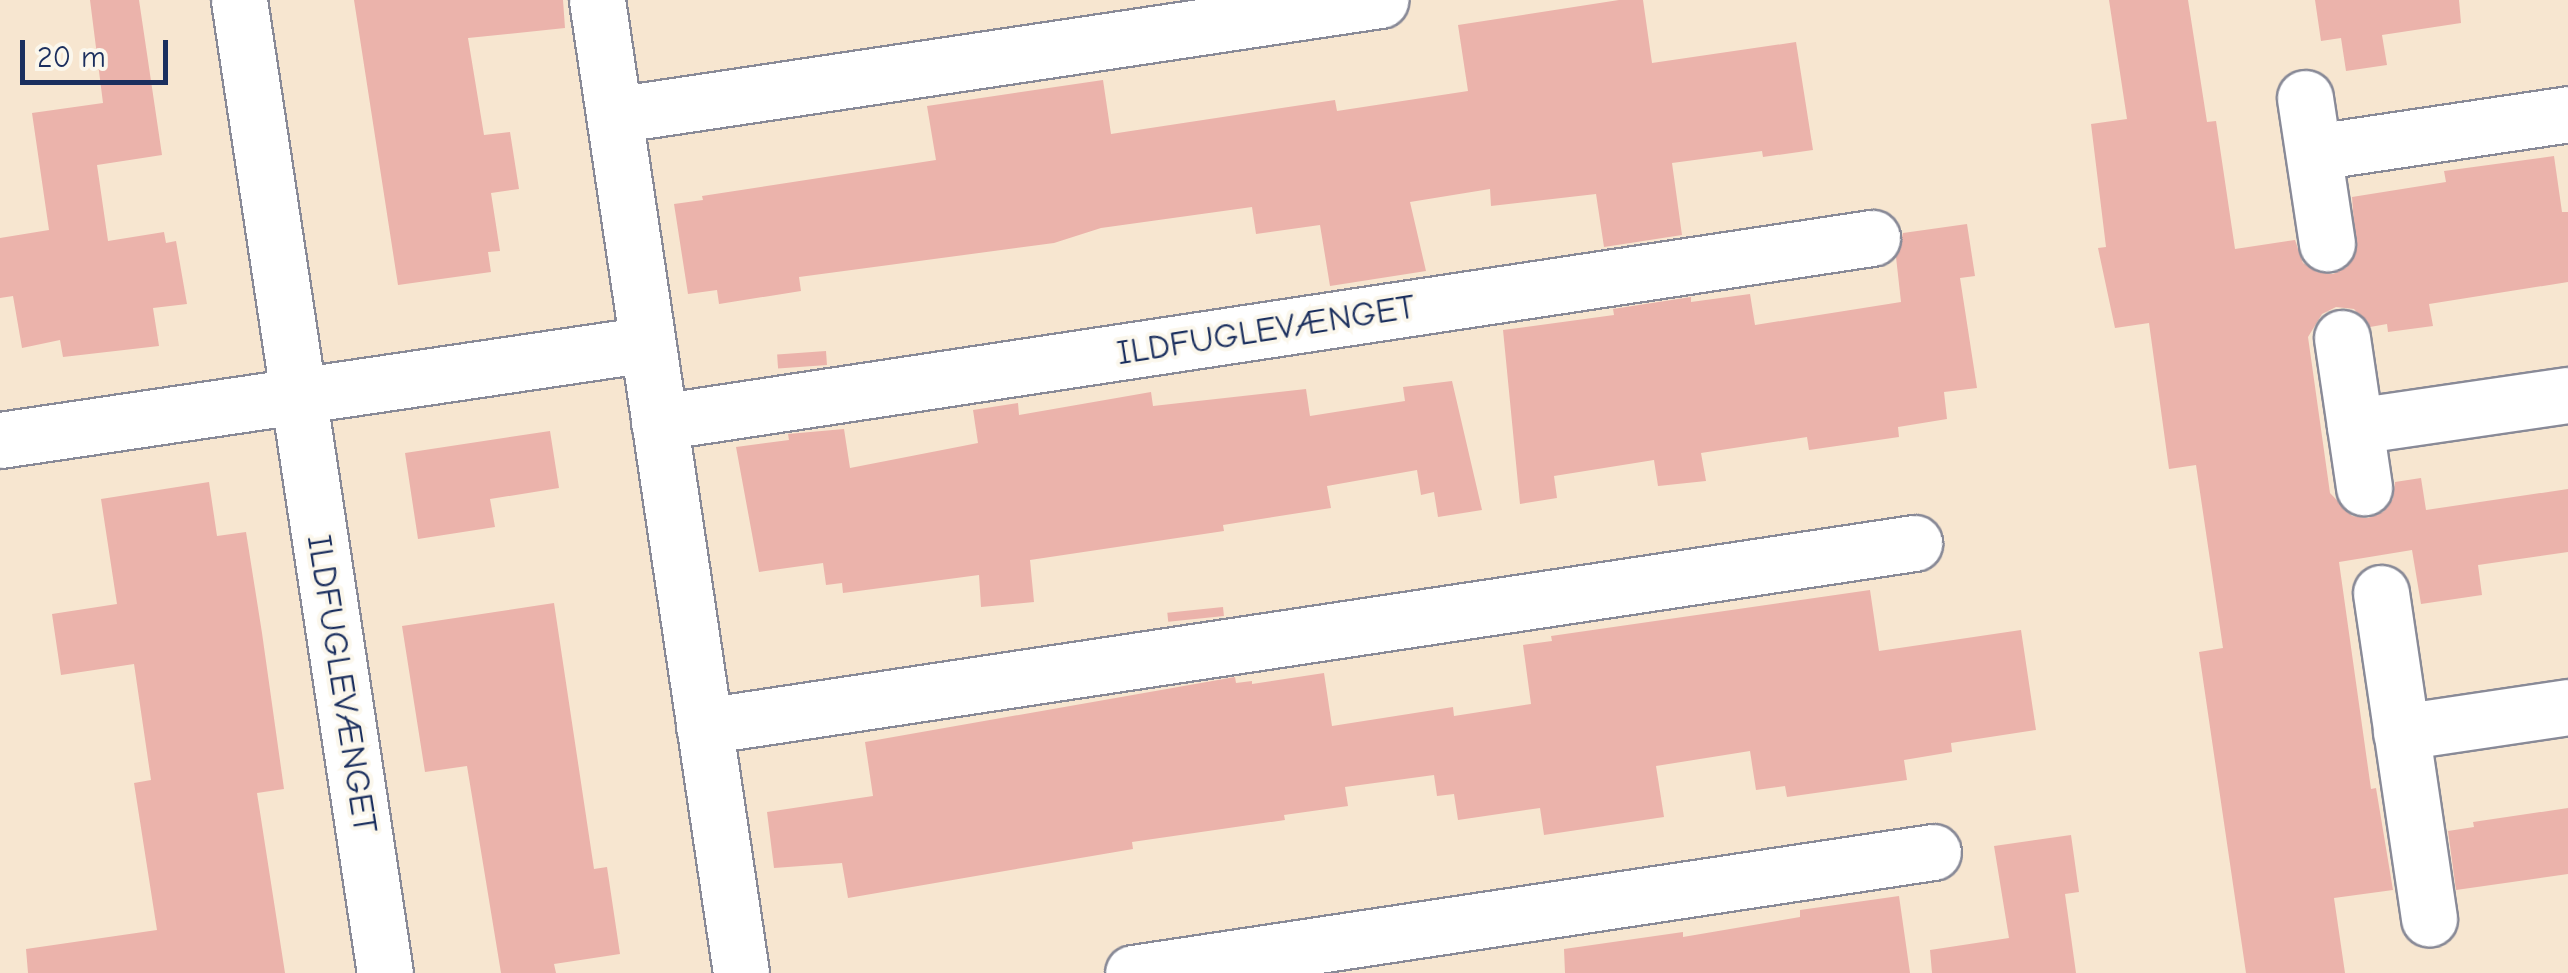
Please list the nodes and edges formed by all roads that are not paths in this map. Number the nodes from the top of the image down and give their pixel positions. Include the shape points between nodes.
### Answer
1 (239, 0) edge
2 (597, 0) edge
3 (1380, 0) edge
4 (2306, 98) dead end
5 (2568, 114) edge
6 (614, 115) junction
7 (2315, 152) junction
8 (1872, 238) dead end
9 (2328, 244) dead end
10 (2342, 338) dead end
11 (648, 344) junction
12 (2568, 394) edge
13 (298, 396) junction
14 (660, 422) junction
15 (2355, 426) junction
16 (0, 440) edge
17 (2364, 487) dead end
18 (1914, 543) dead end
19 (2380, 594) dead end
20 (2568, 707) edge
21 (704, 726) junction
22 (2401, 732) junction
23 (1933, 852) dead end
24 (2429, 918) dead end
25 (385, 973) edge
26 (741, 973) edge
27 (1134, 973) edge

1 - 13 street, ILDFUGLEVÆNGET
2 - 6 street
3 - 6 street
4 - 7 street
5 - 7 street
6 - 11 street
7 - 9 street
8 - 14 street, ILDFUGLEVÆNGET
10 - 15 street
11 - 13 street
11 - 14 street
12 - 15 street
13 - 16 street
13 - 25 street, ILDFUGLEVÆNGET
14 - 21 street
15 - 17 street
18 - 21 street
19 - 22 street
20 - 22 street
21 - 26 street
22 - 24 street
23 - 27 street

